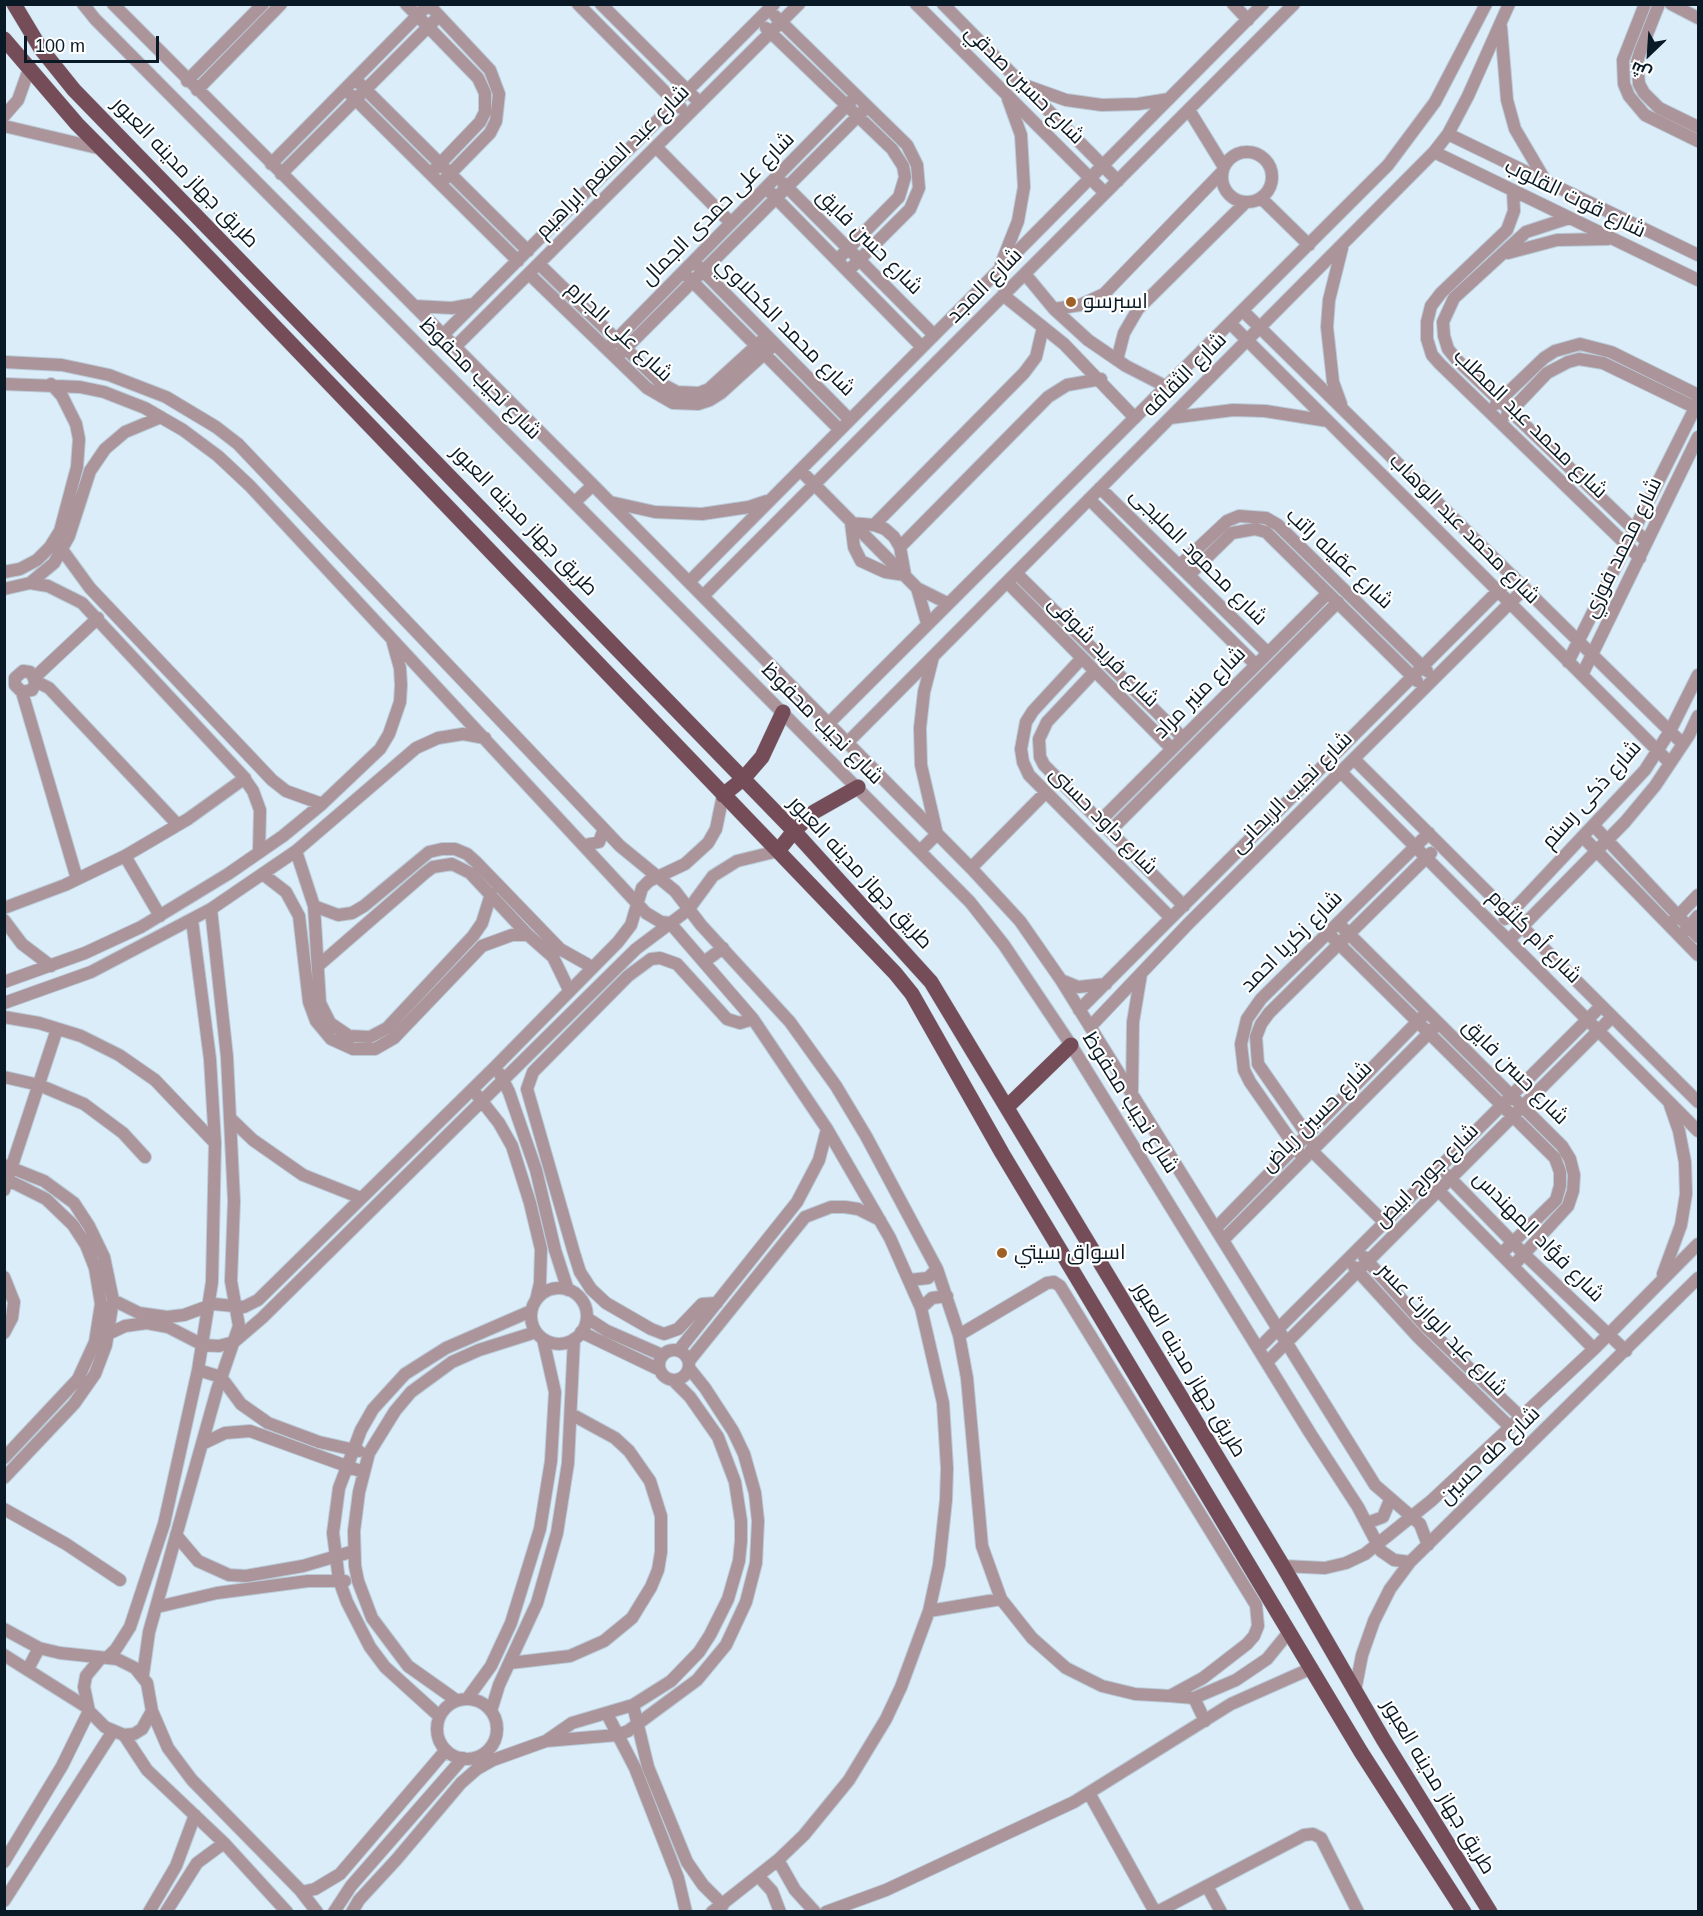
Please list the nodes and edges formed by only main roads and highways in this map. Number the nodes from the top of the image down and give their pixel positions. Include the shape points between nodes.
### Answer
1 (14, 4) edge
2 (4, 39) edge
3 (199, 219) junction
4 (184, 232) junction
5 (458, 482) junction
6 (440, 499) junction
7 (783, 712) road end
8 (743, 779) junction
9 (858, 787) road end
10 (723, 795) junction
11 (794, 831) junction
12 (778, 852) junction
13 (1071, 1045) road end
14 (1007, 1107) junction
15 (1024, 1139) junction
16 (1002, 1153) junction
17 (1213, 1450) junction
18 (1189, 1465) junction
19 (1383, 1739) junction
20 (1361, 1752) junction
21 (1464, 1911) edge
22 (1490, 1911) edge

1 - 3 main road, طريق جهاز مدينه العبور via 41,49 74,90
2 - 4 main road, طريق جهاز مدينه العبور via 65,111
3 - 4 main road
3 - 5 main road, طريق جهاز مدينه العبور
4 - 6 main road, طريق جهاز مدينه العبور
5 - 6 main road
5 - 8 main road, طريق جهاز مدينه العبور
6 - 10 main road, طريق جهاز مدينه العبور
7 - 8 main road via 771,743
8 - 10 main road
8 - 11 main road, طريق جهاز مدينه العبور
9 - 11 main road via 828,802
10 - 12 main road, طريق جهاز مدينه العبور
11 - 12 main road
11 - 14 main road, طريق جهاز مدينه العبور via 931,982
12 - 16 main road, طريق جهاز مدينه العبور via 912,994
13 - 14 main road
14 - 15 main road, طريق جهاز مدينه العبور
15 - 16 main road
15 - 17 main road, طريق جهاز مدينه العبور
16 - 18 main road, طريق جهاز مدينه العبور
17 - 18 main road
17 - 19 main road, طريق جهاز مدينه العبور
18 - 20 main road, طريق جهاز مدينه العبور
19 - 20 main road
19 - 22 main road, طريق جهاز مدينه العبور
20 - 21 main road, طريق جهاز مدينه العبور

